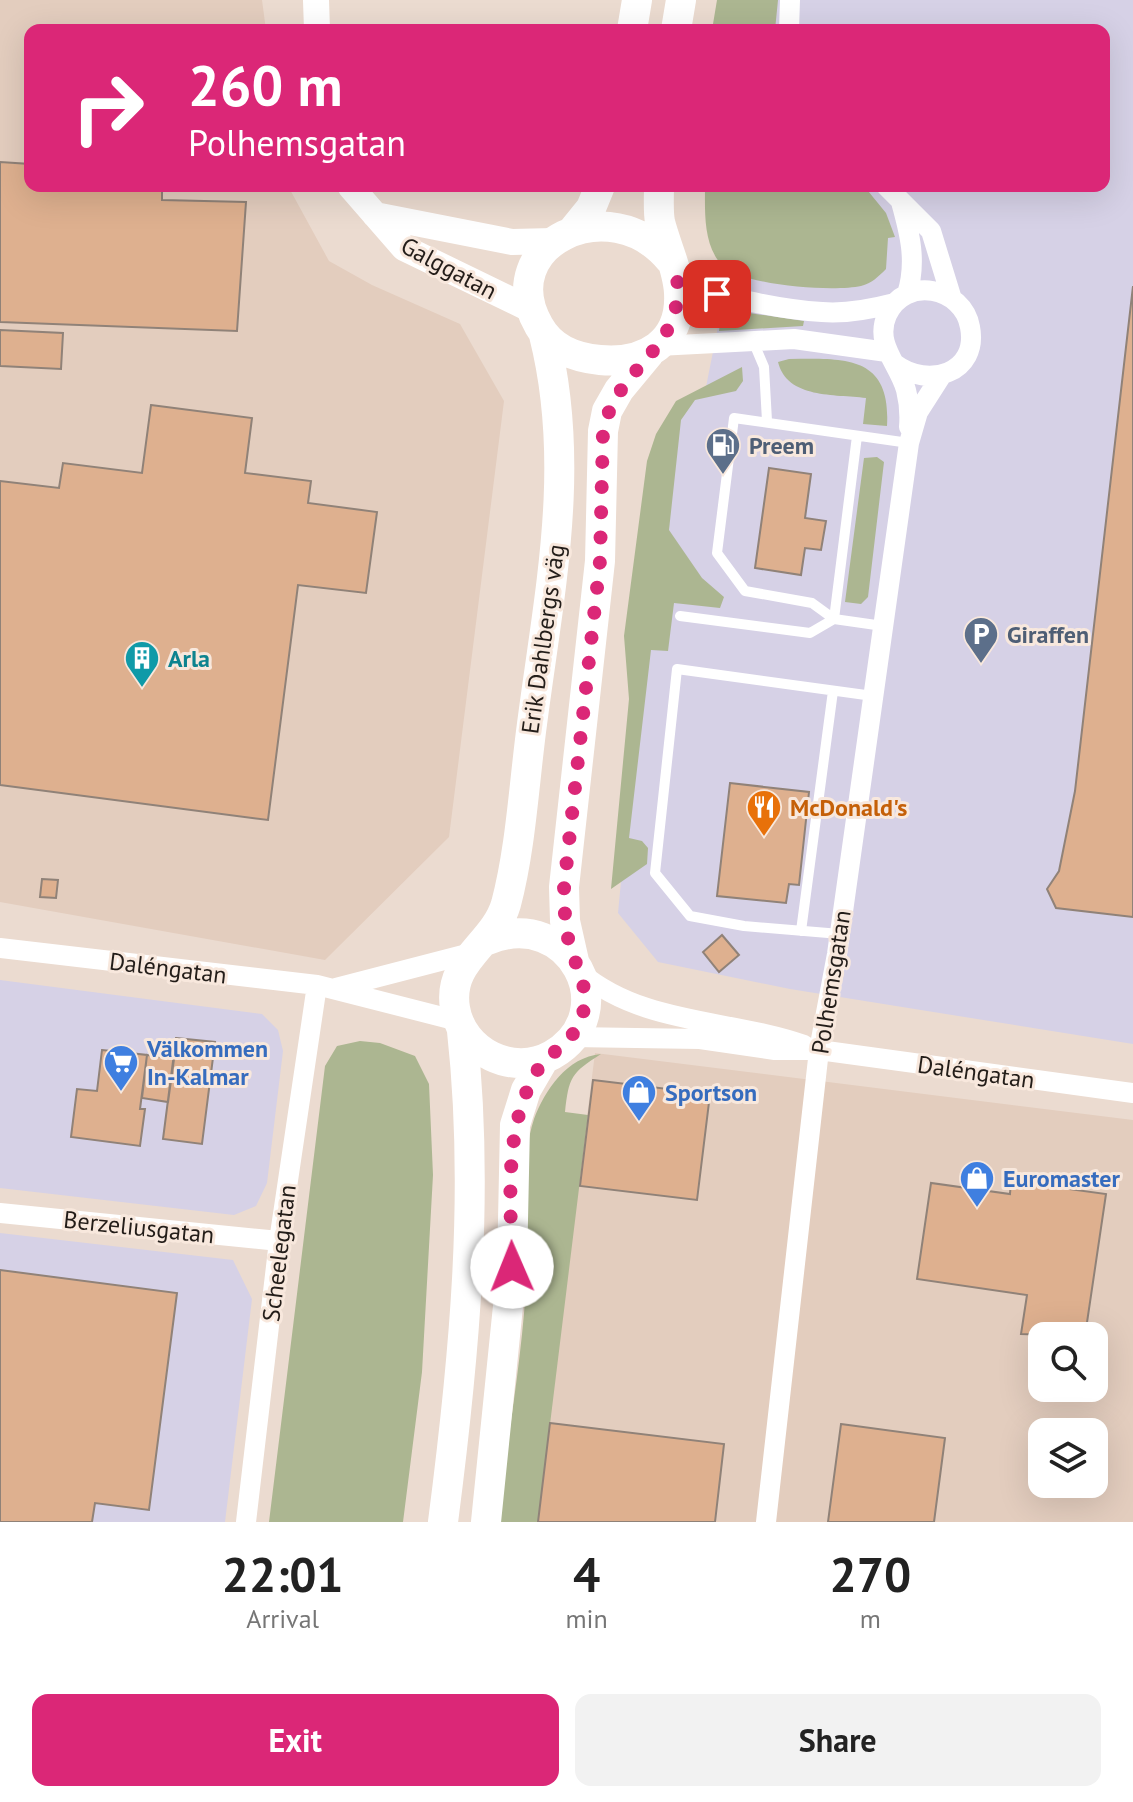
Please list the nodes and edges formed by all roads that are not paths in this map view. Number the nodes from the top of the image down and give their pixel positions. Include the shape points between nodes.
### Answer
1 (316, 0) edge
2 (637, 0) edge
3 (681, 0) edge
4 (790, 0) edge
5 (317, 24) edge
6 (633, 24) edge
7 (677, 24) edge
8 (789, 24) edge
9 (355, 192) edge
10 (598, 192) edge
11 (659, 192) edge
12 (892, 192) edge
13 (901, 202) junction
14 (375, 215) junction
15 (564, 235) junction
16 (674, 268) junction
17 (951, 296) junction
18 (901, 298) junction
19 (538, 323) junction
20 (753, 339) junction
21 (653, 351) junction
22 (891, 358) junction
23 (941, 376) junction
24 (767, 421) junction
25 (857, 436) junction
26 (909, 443) junction
27 (680, 616) dead end
28 (834, 619) junction
29 (883, 626) junction
30 (833, 691) junction
31 (873, 696) junction
32 (801, 931) junction
33 (840, 934) junction
34 (480, 946) junction
35 (0, 948) edge
36 (577, 966) junction
37 (327, 986) junction
38 (460, 1026) junction
39 (572, 1037) junction
40 (819, 1050) junction
41 (544, 1059) junction
42 (1133, 1093) edge
43 (0, 1213) edge
44 (279, 1241) junction
45 (246, 1522) edge
46 (443, 1522) edge
47 (486, 1522) edge
48 (766, 1522) edge

1 - 5 street
2 - 6 main road
3 - 7 main road
4 - 8 street
9 - 14 street, Galggatan
10 - 15 main road, Erik Dahlbergs väg via 591,208
11 - 16 main road, Erik Dahlbergs väg via 659,219
12 - 13 street
13 - 17 street via 931,231
13 - 18 street via 913,273
14 - 15 street, Galggatan via 512,242
14 - 19 street, Galggatan via 396,241 420,258
15 - 16 main road via 604,226 633,232 652,241
15 - 19 main road, Erik Dahlbergs väg via 543,252 531,279
16 - 18 street via 717,294 821,312 867,310
16 - 21 main road, Erik Dahlbergs väg via 677,314
17 - 18 street via 933,290
17 - 23 street via 965,311 971,329 969,349 958,366
18 - 22 street via 887,315 883,334
19 - 21 main road via 566,351 597,360 627,362
19 - 34 main road, Erik Dahlbergs väg via 560,414 560,514 510,881 505,907
20 - 21 street
20 - 22 street via 845,343
20 - 24 lane via 764,367
21 - 36 main road, Erik Dahlbergs väg via 607,411 600,449 600,561 564,887 565,921
22 - 23 street via 921,378
22 - 26 street, Polhemsgatan via 906,389
23 - 26 street, Polhemsgatan via 918,412
24 - 25 lane
24 - 28 lane via 734,418 717,553 745,591 812,603
25 - 26 lane
25 - 28 lane
26 - 29 street, Polhemsgatan
27 - 28 lane via 810,633
28 - 29 lane
29 - 31 street, Polhemsgatan
30 - 31 lane
30 - 32 lane
30 - 32 lane via 677,669 655,873 690,916
31 - 33 street, Polhemsgatan
32 - 33 lane
33 - 40 street, Polhemsgatan
34 - 36 main road via 503,933 535,933 564,949
34 - 37 street, Daléngatan
34 - 38 main road, Erik Dahlbergs väg via 455,985
35 - 37 street, Daléngatan
36 - 39 main road, Erik Dahlbergs väg via 585,999
36 - 40 street, Daléngatan via 613,997 775,1034
37 - 38 street, Daléngatan
37 - 44 street, Scheelegatan
38 - 41 main road via 484,1053 498,1060
38 - 46 main road, Erik Dahlbergs väg via 470,1126 465,1309
39 - 40 street, Daléngatan via 700,1039 775,1050
39 - 41 main road
40 - 42 street, Daléngatan
40 - 48 street, Polhemsgatan
41 - 47 main road via 526,1090 515,1125 512,1267
43 - 44 street, Berzeliusgatan
44 - 45 street, Scheelegatan

